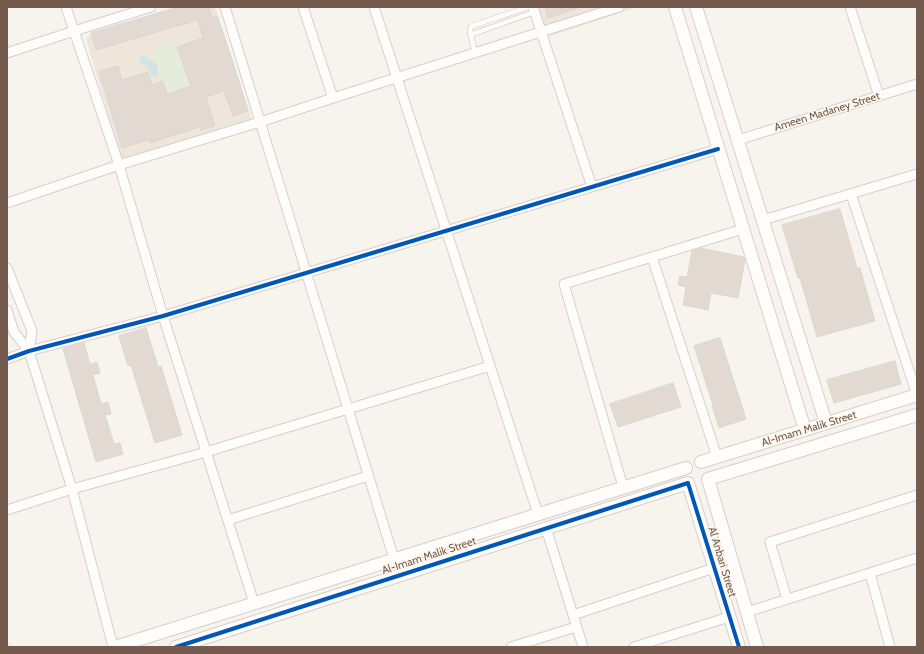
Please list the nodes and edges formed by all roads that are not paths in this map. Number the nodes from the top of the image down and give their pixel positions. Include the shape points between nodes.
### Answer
1 (67, 7) edge
2 (151, 7) edge
3 (225, 7) edge
4 (303, 7) edge
5 (374, 7) edge
6 (619, 7) edge
7 (675, 7) edge
8 (696, 7) edge
9 (850, 7) edge
10 (532, 9) edge
11 (74, 31) junction
12 (541, 32) junction
13 (470, 35) junction
14 (8, 50) edge
15 (475, 53) junction
16 (712, 59) junction
17 (693, 66) junction
18 (397, 78) junction
19 (917, 84) edge
20 (879, 96) junction
21 (333, 98) junction
22 (260, 122) junction
23 (738, 140) junction
24 (718, 149) junction
25 (119, 165) junction
26 (917, 174) edge
27 (592, 187) junction
28 (850, 194) junction
29 (7, 203) edge
30 (763, 220) junction
31 (743, 229) junction
32 (446, 231) junction
33 (652, 257) junction
34 (7, 268) edge
35 (306, 273) junction
36 (7, 310) edge
37 (163, 316) junction
38 (798, 335) junction
39 (778, 342) junction
40 (29, 351) junction
41 (7, 358) edge
42 (490, 366) junction
43 (917, 395) edge
44 (348, 409) junction
45 (917, 415) edge
46 (826, 423) junction
47 (805, 430) junction
48 (206, 452) junction
49 (717, 457) junction
50 (701, 462) junction
51 (686, 468) junction
52 (368, 476) junction
53 (708, 479) junction
54 (688, 483) junction
55 (623, 487) junction
56 (72, 489) junction
57 (917, 495) edge
58 (7, 510) edge
59 (538, 514) junction
60 (228, 520) junction
61 (546, 528) junction
62 (917, 558) edge
63 (394, 559) junction
64 (714, 568) junction
65 (870, 572) junction
66 (323, 582) junction
67 (328, 598) junction
68 (787, 599) junction
69 (254, 603) junction
70 (747, 612) junction
71 (573, 615) junction
72 (729, 617) junction
73 (576, 627) junction
74 (638, 646) edge
75 (114, 647) edge
76 (176, 647) edge
77 (511, 647) edge
78 (583, 647) edge
79 (738, 647) edge
80 (757, 647) edge
81 (890, 647) edge

1 - 11 street
2 - 11 street
3 - 22 street
4 - 21 street
5 - 18 street
6 - 12 street
7 - 17 street
8 - 16 street
9 - 20 street
10 - 12 street
10 - 13 lane
10 - 13 lane via 472,26
11 - 14 street
11 - 25 street
12 - 15 street
12 - 27 street
13 - 15 lane
15 - 18 street
16 - 17 street
16 - 23 street
17 - 24 street
18 - 21 street
18 - 32 street
19 - 20 street, Ameen Madaney Street
20 - 23 street, Ameen Madaney Street
21 - 22 street
22 - 25 street
22 - 35 street
23 - 30 street
24 - 27 street
24 - 31 street
25 - 29 street
25 - 37 street
26 - 28 street
27 - 32 street
28 - 30 street
28 - 43 street
30 - 38 street
31 - 33 street
31 - 39 street
32 - 35 street
32 - 42 street
33 - 49 street
33 - 55 street via 564,284
34 - 40 street via 32,331
35 - 37 street
35 - 44 street
36 - 40 street via 14,332
37 - 40 street
37 - 48 street
38 - 39 street
38 - 46 street
39 - 47 street
40 - 41 street
40 - 56 street
42 - 44 street
42 - 59 street
43 - 46 street, Al-Imam Malik Street
44 - 48 street
44 - 52 street
45 - 53 street, Al-Imam Malik Street
46 - 47 street, Al-Imam Malik Street
47 - 49 street, Al-Imam Malik Street
48 - 56 street
48 - 60 street
49 - 50 street, Al-Imam Malik Street
50 - 51 street via 692,462
50 - 53 street via 709,472
51 - 54 street via 684,476
51 - 55 street, Al-Imam Malik Street
52 - 60 street
52 - 63 street
53 - 54 street via 699,486
53 - 70 street, Al Anbari Street
54 - 61 street, Al-Imam Malik Street
54 - 64 street, Al Anbari Street
55 - 59 street, Al-Imam Malik Street
56 - 58 street
56 - 75 street
57 - 68 street via 770,542
59 - 63 street, Al-Imam Malik Street
60 - 69 street
61 - 67 street, Al-Imam Malik Street
61 - 71 street
62 - 65 street
63 - 66 street, Al-Imam Malik Street
64 - 71 street
64 - 72 street, Al Anbari Street
65 - 68 street
65 - 81 street
66 - 67 street
66 - 69 street, Al-Imam Malik Street
67 - 76 street, Al-Imam Malik Street
68 - 70 street
69 - 75 street, Al-Imam Malik Street
70 - 80 street, Al Anbari Street
71 - 73 street
72 - 74 street
72 - 79 street, Al Anbari Street
73 - 77 street
73 - 78 street

